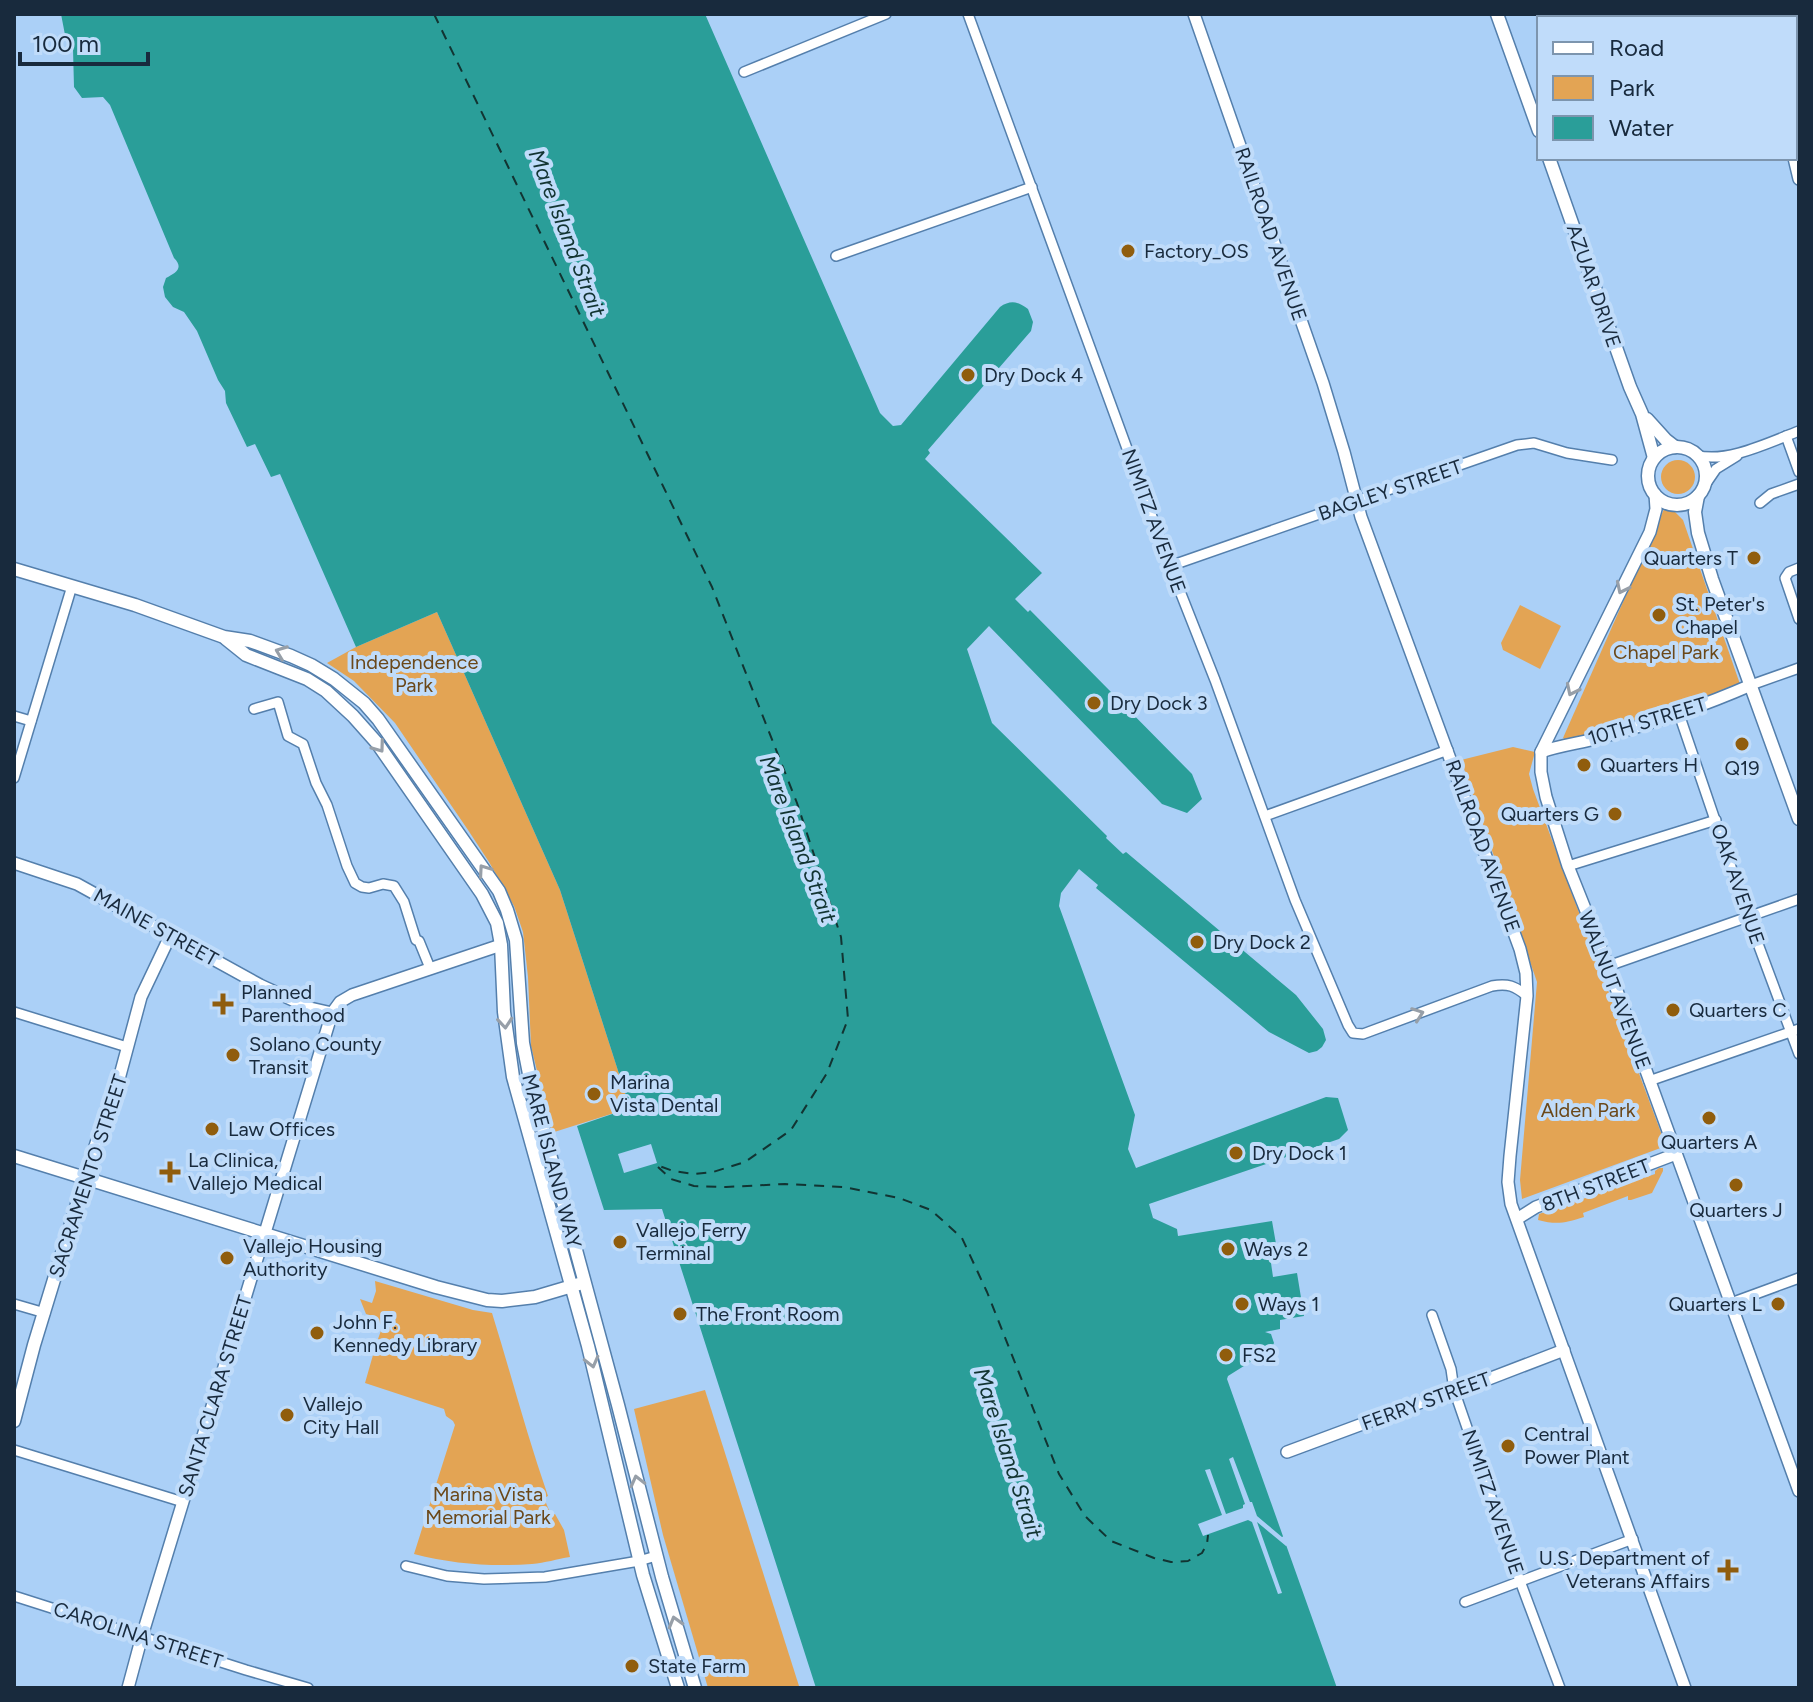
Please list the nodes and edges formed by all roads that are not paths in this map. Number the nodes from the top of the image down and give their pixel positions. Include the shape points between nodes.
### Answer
1 (886, 14) edge
2 (968, 14) edge
3 (1194, 14) edge
4 (1497, 14) edge
5 (744, 72) dead end
6 (1537, 125) edge
7 (1550, 160) edge
8 (1032, 187) junction
9 (836, 256) dead end
10 (1642, 414) junction
11 (1799, 431) edge
12 (1786, 436) junction
13 (1675, 447) junction
14 (1748, 450) junction
15 (1696, 455) junction
16 (1654, 458) junction
17 (1612, 460) dead end
18 (1799, 472) edge
19 (1799, 484) edge
20 (1701, 490) junction
21 (1655, 494) junction
22 (1357, 502) junction
23 (1760, 503) dead end
24 (1672, 504) junction
25 (1698, 533) junction
26 (1170, 566) junction
27 (1799, 568) edge
28 (14, 569) edge
29 (72, 586) junction
30 (1799, 619) edge
31 (224, 637) junction
32 (1799, 668) edge
33 (1751, 685) junction
34 (254, 709) dead end
35 (1679, 714) junction
36 (14, 716) edge
37 (31, 721) junction
38 (1448, 750) junction
39 (1541, 752) junction
40 (14, 778) edge
41 (1265, 816) junction
42 (1799, 819) edge
43 (1716, 820) junction
44 (14, 863) edge
45 (1568, 866) junction
46 (1799, 899) edge
47 (1748, 917) junction
48 (171, 934) junction
49 (516, 940) junction
50 (501, 945) junction
51 (1608, 966) junction
52 (430, 968) junction
53 (1527, 996) junction
54 (14, 1012) edge
55 (332, 1013) junction
56 (1795, 1030) edge
57 (127, 1047) junction
58 (1799, 1054) edge
59 (1649, 1081) junction
60 (1676, 1154) junction
61 (14, 1156) edge
62 (85, 1178) junction
63 (1517, 1219) junction
64 (264, 1234) junction
65 (1799, 1278) edge
66 (585, 1281) junction
67 (571, 1287) junction
68 (1731, 1303) junction
69 (14, 1304) edge
70 (45, 1313) junction
71 (1432, 1315) dead end
72 (1564, 1350) junction
73 (1454, 1390) junction
74 (14, 1421) edge
75 (14, 1450) edge
76 (1287, 1452) dead end
77 (1798, 1484) edge
78 (183, 1502) junction
79 (1633, 1539) junction
80 (656, 1556) junction
81 (639, 1561) junction
82 (406, 1566) dead end
83 (1520, 1581) junction
84 (14, 1596) edge
85 (1465, 1602) dead end
86 (142, 1636) junction
87 (128, 1688) edge
88 (308, 1688) edge
89 (678, 1688) edge
90 (695, 1688) edge
91 (1560, 1688) edge
92 (1685, 1688) edge

1 - 5 street
2 - 8 street, NIMITZ AVENUE
3 - 22 street, RAILROAD AVENUE via 1323,383
4 - 6 main road
7 - 10 main road, AZUAR DRIVE
8 - 9 street
8 - 26 street, NIMITZ AVENUE
10 - 13 main road, AZUAR DRIVE
10 - 16 main road, AZUAR DRIVE
11 - 12 street
12 - 14 street
12 - 18 street
13 - 15 main road
13 - 16 main road
14 - 15 street via 1711,458
14 - 20 street via 1716,469
15 - 20 main road via 1706,473
16 - 21 main road via 1648,475
17 - 22 street, BAGLEY STREET via 1534,443 1517,445
19 - 23 street
20 - 24 main road via 1686,503
20 - 25 main road
21 - 24 main road
21 -> 39 street via 1650,532
22 - 26 street, BAGLEY STREET
22 - 38 street, RAILROAD AVENUE
24 - 25 main road
25 - 33 main road
26 - 41 street, NIMITZ AVENUE
27 - 30 street via 1785,578
28 - 29 main road
29 - 31 main road
29 - 37 street
49 -> 31 main road, MARE ISLAND WAY via 499,891 364,703 311,665 250,641
31 -> 50 main road, MARE ISLAND WAY via 246,655 307,679 353,716 482,894
32 - 33 street
33 - 35 street, 10TH STREET
33 - 42 main road
34 - 52 street via 278,702 288,736 303,744 355,883 394,886
35 - 39 street, 10TH STREET
35 - 43 street, OAK AVENUE
36 - 37 street
37 - 40 street
38 - 41 street
38 - 53 street, RAILROAD AVENUE via 1520,949
39 - 45 street, WALNUT AVENUE via 1546,797
41 -> 53 street, NIMITZ AVENUE via 1353,1033 1363,1034 1492,986 1514,986
43 - 45 street
43 - 47 street, OAK AVENUE
44 - 48 street, MAINE STREET via 77,884
45 - 51 street, WALNUT AVENUE
46 - 47 street
47 - 51 street
47 - 56 street, OAK AVENUE
48 - 55 street, MAINE STREET via 269,989
48 - 57 street, SACRAMENTO STREET via 146,985
49 - 50 main road
49 - 66 main road, MARE ISLAND WAY via 526,1063
50 - 52 street
50 -> 67 main road, MARE ISLAND WAY via 513,1077
51 - 59 street, WALNUT AVENUE
52 - 55 street via 352,995
53 - 63 street, RAILROAD AVENUE via 1509,1172
54 - 57 street
55 - 64 street, SANTA CLARA STREET
56 - 58 street, OAK AVENUE
56 - 59 street
57 - 62 street, SACRAMENTO STREET
59 - 60 street, WALNUT AVENUE
60 - 63 street, 8TH STREET
60 - 68 street, WALNUT AVENUE
61 - 62 main road
62 - 64 main road
62 - 70 main road, SACRAMENTO STREET
63 - 72 street, RAILROAD AVENUE
64 - 67 main road via 487,1300 518,1300
64 - 78 street, SANTA CLARA STREET
65 - 68 street
66 - 67 main road
80 -> 66 main road, MARE ISLAND WAY
67 -> 81 main road, MARE ISLAND WAY
68 - 77 street, WALNUT AVENUE
69 - 70 street
70 - 74 main road, SACRAMENTO STREET
71 - 73 street, NIMITZ AVENUE
72 - 73 street, FERRY STREET
72 - 79 street, RAILROAD AVENUE
73 - 76 street, FERRY STREET
73 - 83 street, NIMITZ AVENUE
75 - 78 street
78 - 86 street, SANTA CLARA STREET
79 - 83 street
79 - 92 street, RAILROAD AVENUE
80 - 81 street
90 -> 80 main road, MARE ISLAND WAY
81 - 82 street via 545,1577 484,1579
81 - 89 main road, MARE ISLAND WAY
83 - 85 street
83 - 91 street, NIMITZ AVENUE
84 - 86 street, CAROLINA STREET
86 - 87 street, SANTA CLARA STREET
86 - 88 street, CAROLINA STREET

